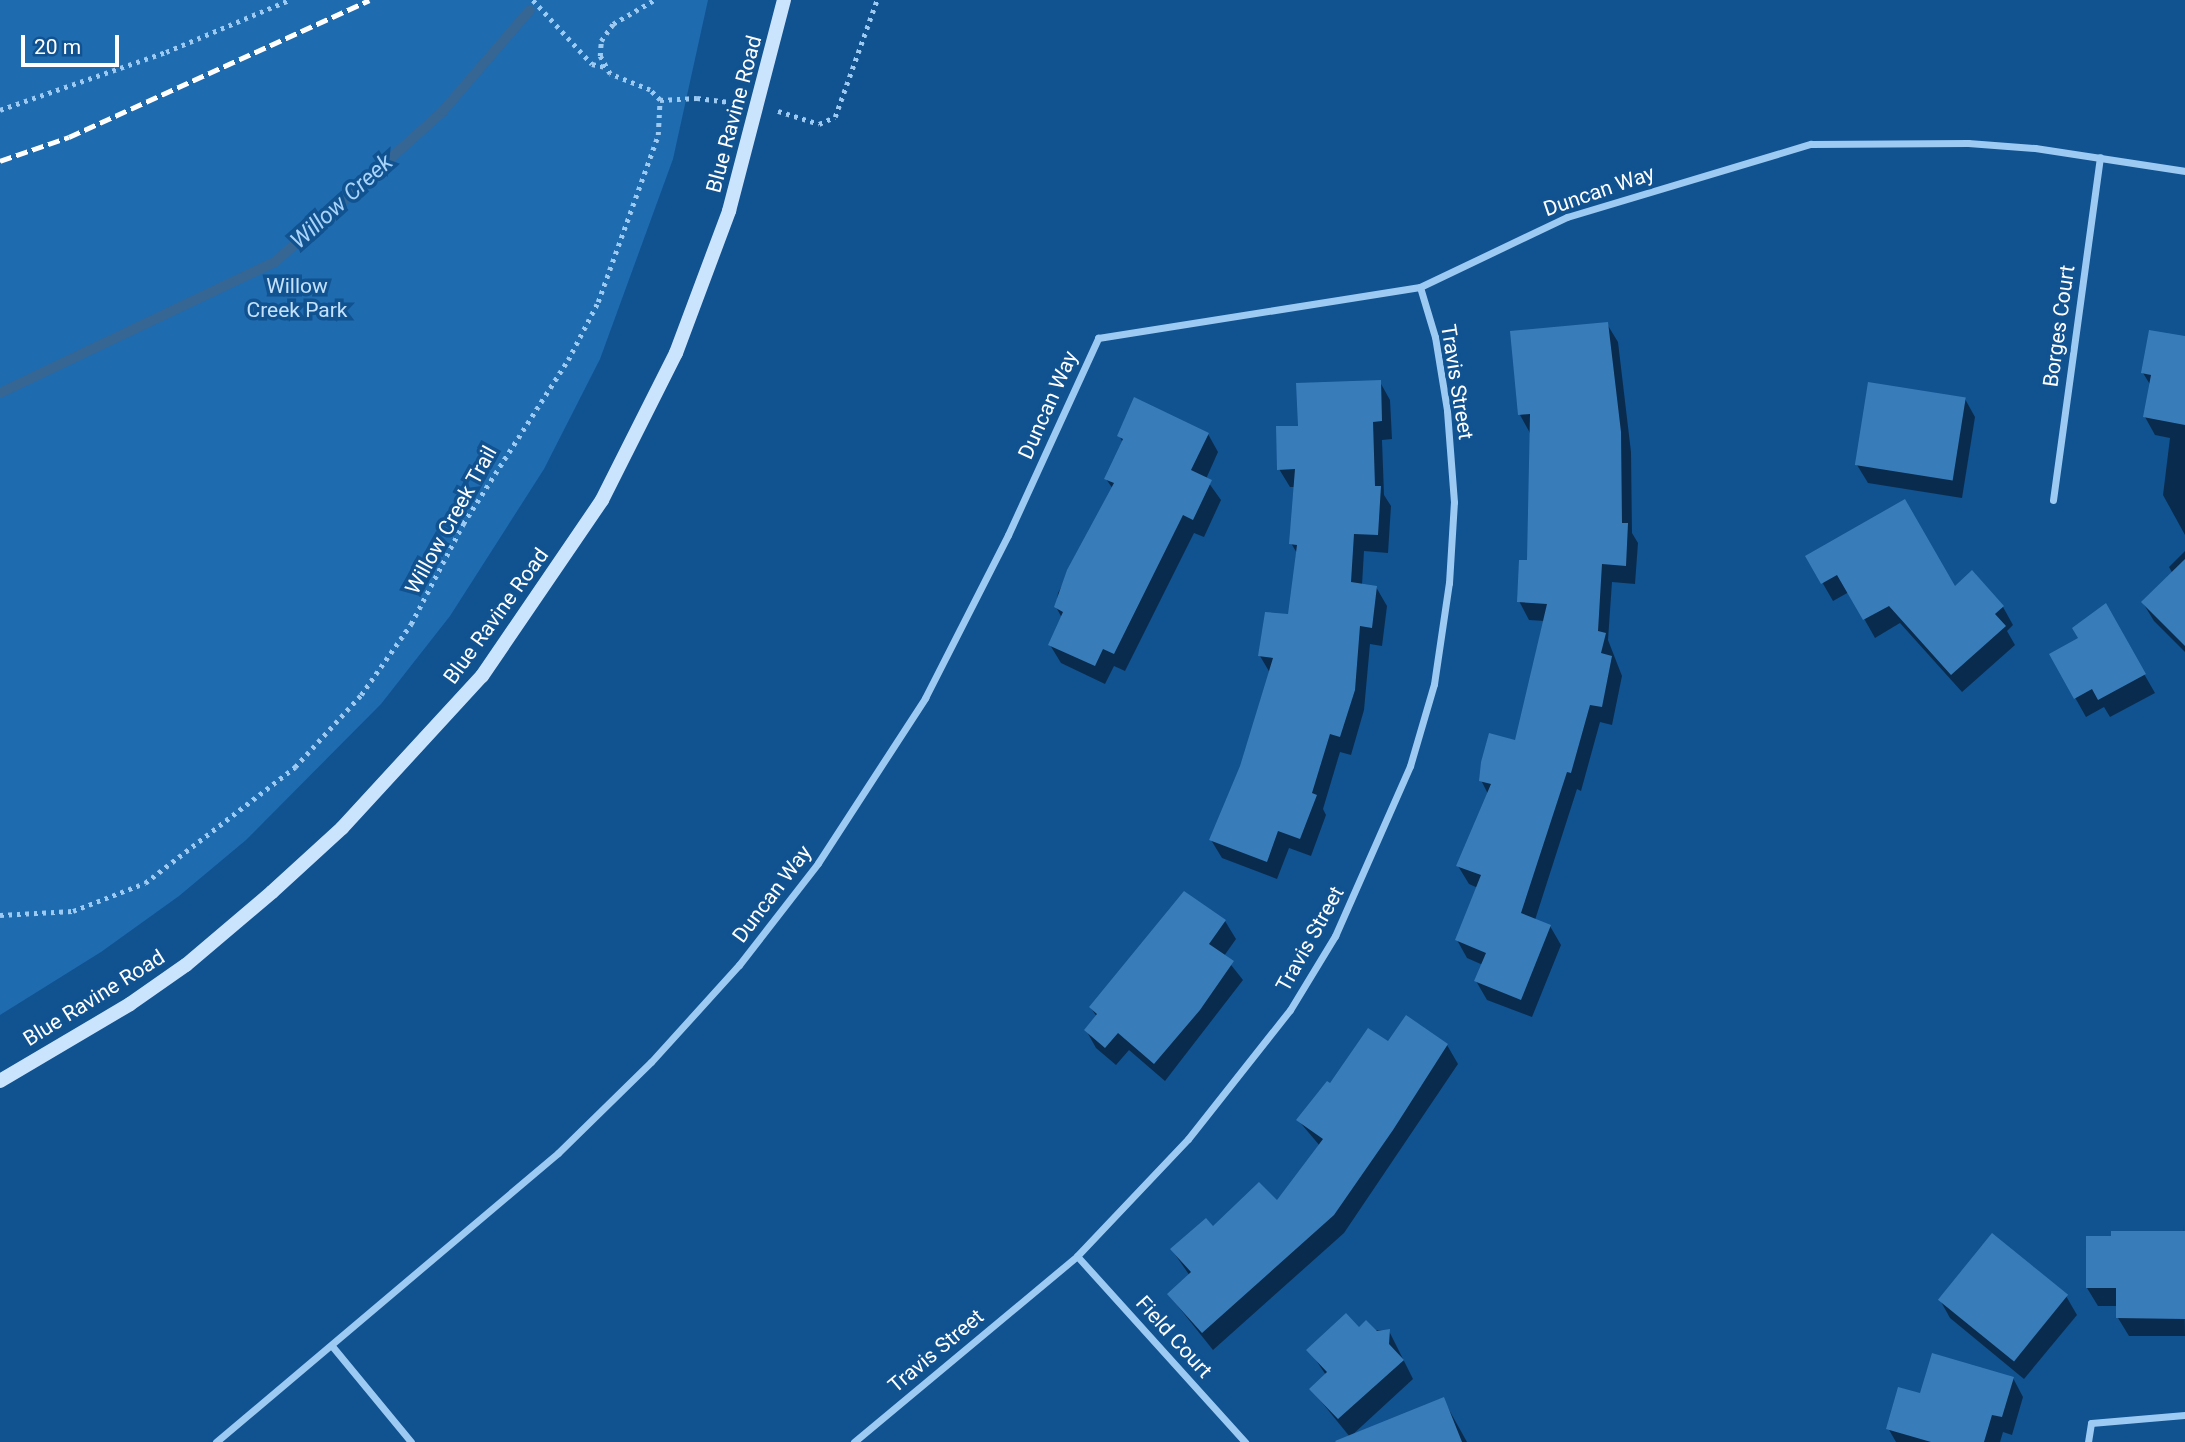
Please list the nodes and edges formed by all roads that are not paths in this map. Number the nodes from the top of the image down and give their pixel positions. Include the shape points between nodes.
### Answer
1 (784, 0) edge
2 (2100, 157) junction
3 (2185, 171) edge
4 (1420, 287) junction
5 (2053, 500) dead end
6 (0, 1080) edge
7 (1077, 1256) junction
8 (332, 1346) junction
9 (2185, 1415) edge
10 (216, 1442) edge
11 (411, 1442) edge
12 (854, 1442) edge
13 (1245, 1442) edge
14 (2088, 1442) edge

1 - 6 main road, Blue Ravine Road via 760,106 705,278 647,416 602,500 482,676 342,828 186,965 130,1004
2 - 3 street, Duncan Way
2 - 4 street, Duncan Way via 1968,143 1811,144 1567,217
2 - 5 street, Borges Court
4 - 7 street, Travis Street via 1435,337 1447,411 1454,502 1449,583 1434,684 1410,766 1335,936 1290,1010 1188,1139
4 - 8 street, Duncan Way via 1098,338 971,612 925,698 818,863 739,965 651,1062 558,1153
7 - 12 street, Travis Street
7 - 13 street, Field Court
8 - 10 street
8 - 11 street
9 - 14 street via 2091,1423

